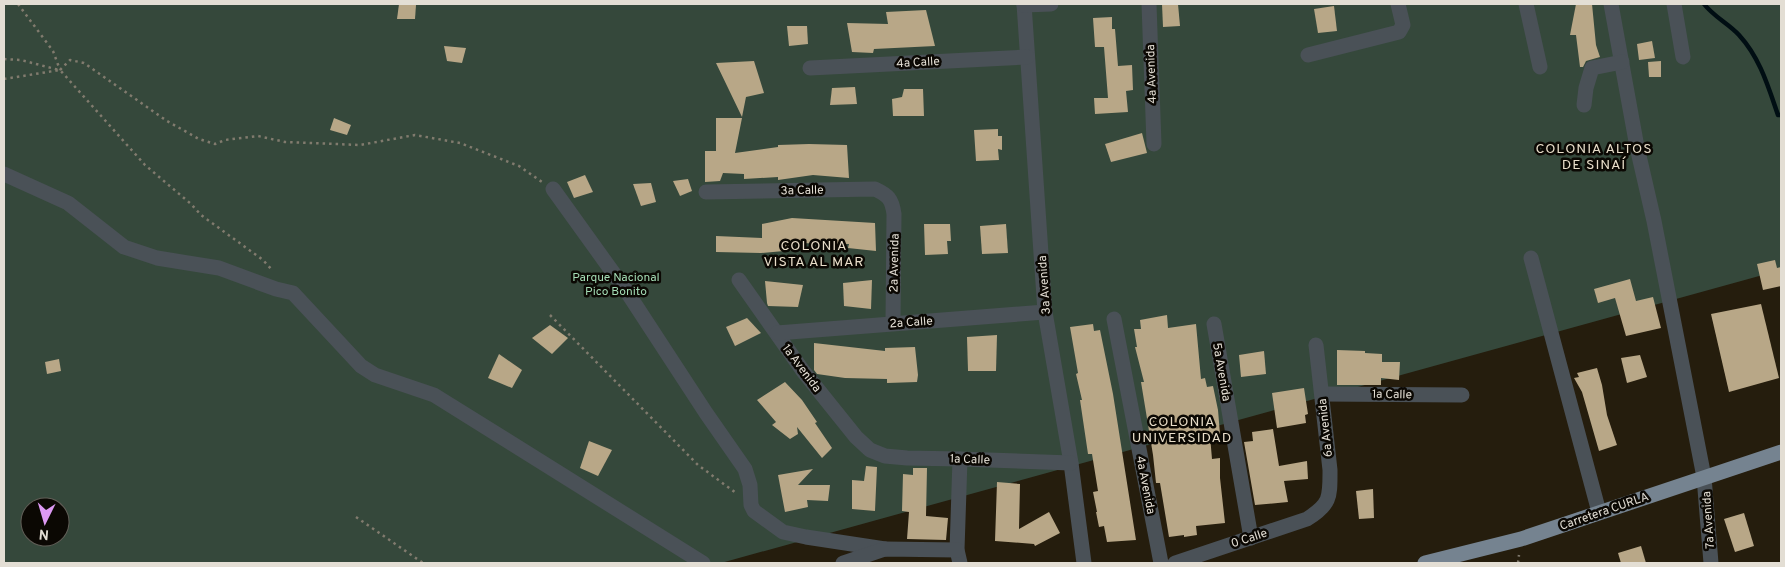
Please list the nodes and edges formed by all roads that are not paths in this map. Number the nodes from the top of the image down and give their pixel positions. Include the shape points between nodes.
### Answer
1 (1024, 4) edge
2 (1051, 4) edge
3 (1149, 4) edge
4 (1398, 4) edge
5 (1526, 4) edge
6 (1611, 4) edge
7 (1674, 4) edge
8 (1308, 56) dead end
9 (1027, 57) junction
10 (1683, 57) dead end
11 (1622, 62) junction
12 (1540, 67) dead end
13 (810, 68) dead end
14 (1584, 105) dead end
15 (1154, 144) dead end
16 (4, 174) edge
17 (553, 190) road end
18 (706, 192) dead end
19 (893, 202) joint
20 (1531, 258) dead end
21 (739, 280) dead end
22 (1045, 312) junction
23 (1114, 319) dead end
24 (893, 323) junction
25 (1214, 324) dead end
26 (776, 333) junction
27 (1316, 345) dead end
28 (1322, 394) junction
29 (1462, 395) dead end
30 (870, 450) joint
31 (1781, 452) edge
32 (960, 458) junction
33 (1071, 463) junction
34 (1704, 477) junction
35 (1322, 510) joint
36 (1599, 512) junction
37 (1251, 538) junction
38 (885, 549) junction
39 (958, 556) edge
40 (702, 563) edge
41 (842, 563) edge
42 (1084, 563) edge
43 (1161, 563) edge
44 (1175, 563) edge
45 (1425, 563) edge
46 (1711, 563) edge

1 - 2 street
1 - 9 street, 3a Avenida
3 - 15 street, 4a Avenida
4 - 8 street via 1403,25 1399,32
5 - 12 street
6 - 11 street, 7a Avenida
7 - 10 street
9 - 13 street, 4a Calle
9 - 22 street, 3a Avenida
11 - 14 street via 1592,68
11 - 34 street, 7a Avenida
16 - 40 street via 68,203 124,247 157,258 219,268 293,293 361,366 375,375 434,396
17 - 38 street via 627,292 745,469 754,511 783,532
18 - 19 street, 3a Calle via 875,189 888,195
19 - 24 street, 2a Avenida
20 - 36 street
21 - 26 street, 1a Avenida
22 - 24 street, 2a Calle
22 - 33 street, 3a Avenida
23 - 43 street, 4a Avenida
24 - 26 street, 2a Calle
25 - 37 street, 5a Avenida
26 - 30 street, 1a Avenida via 856,438
27 - 28 street, 6a Avenida
28 - 29 street, 1a Calle
28 - 35 street, 6a Avenida via 1330,488
30 - 32 street, 1a Calle via 885,456 906,458
31 - 34 main road, Carretera CURLA
32 - 33 street, 1a Calle
32 - 39 street
33 - 42 street, 3a Avenida
34 - 36 main road, Carretera CURLA
34 - 46 street, 7a Avenida
35 - 37 street, 0 Calle via 1307,519
36 - 45 main road, Carretera CURLA via 1521,539
37 - 44 street, 0 Calle
38 - 39 street
38 - 41 street

